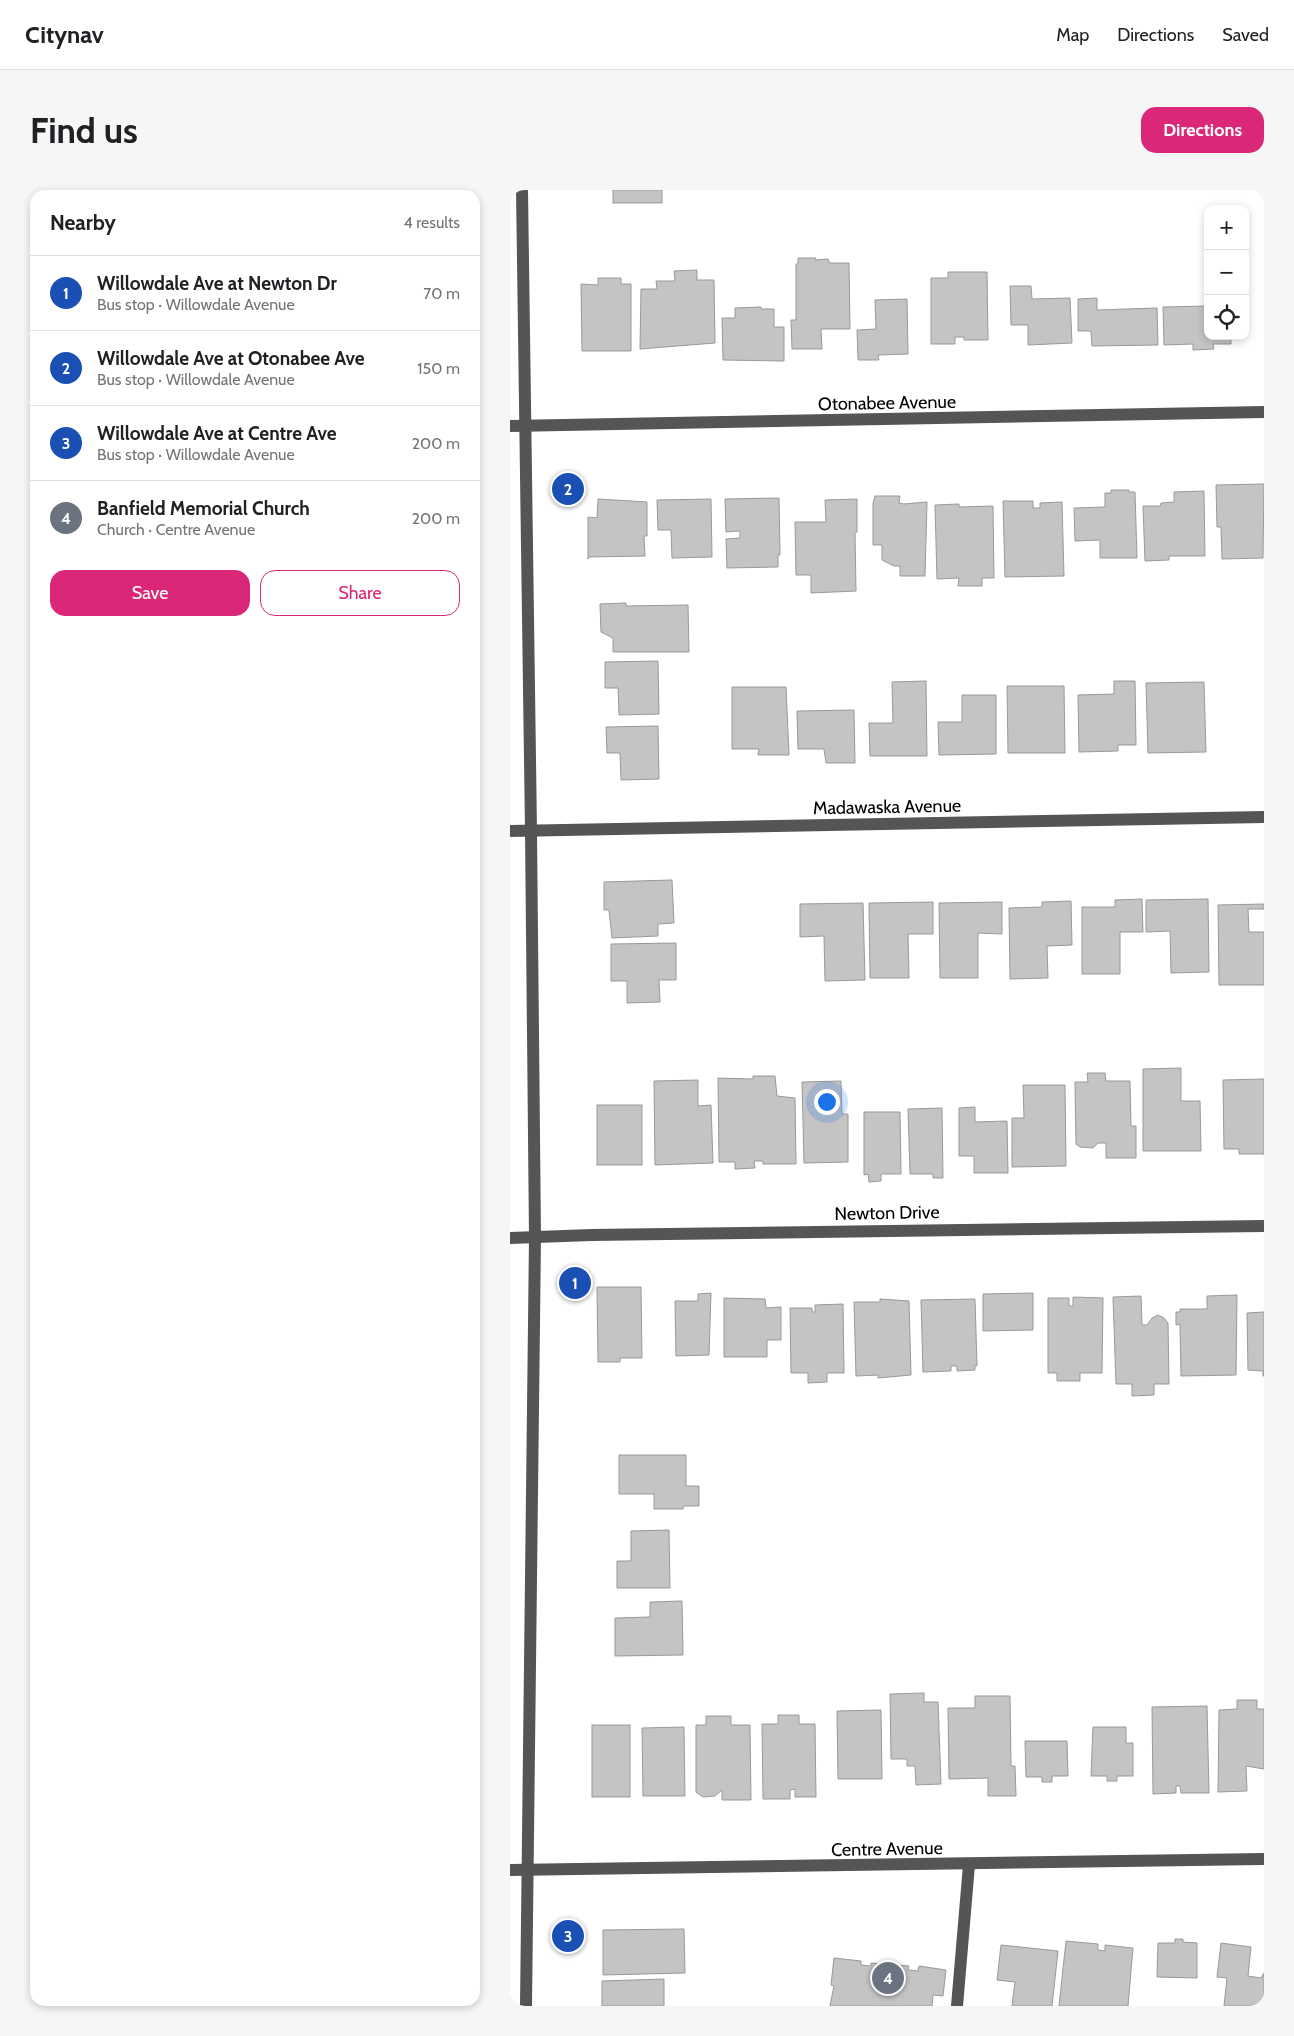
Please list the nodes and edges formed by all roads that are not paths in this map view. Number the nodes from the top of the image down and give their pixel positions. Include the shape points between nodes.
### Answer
1 (522, 190) edge
2 (1264, 412) edge
3 (510, 426) edge
4 (524, 426) junction
5 (1264, 817) edge
6 (510, 831) edge
7 (531, 831) junction
8 (1264, 1226) edge
9 (534, 1237) junction
10 (510, 1238) edge
11 (1264, 1860) edge
12 (969, 1865) junction
13 (510, 1870) edge
14 (528, 1870) junction
15 (526, 2006) edge
16 (957, 2006) edge

1 - 4 street
2 - 4 street, Otonabee Avenue
3 - 4 street, Otonabee Avenue
4 - 7 street
5 - 7 street, Madawaska Avenue
6 - 7 street, Madawaska Avenue
7 - 9 street
8 - 9 street, Newton Drive
9 - 10 street, Newton Drive
9 - 14 street
11 - 12 street, Centre Avenue
12 - 14 street, Centre Avenue
12 - 16 street
13 - 14 street, Centre Avenue
14 - 15 street

